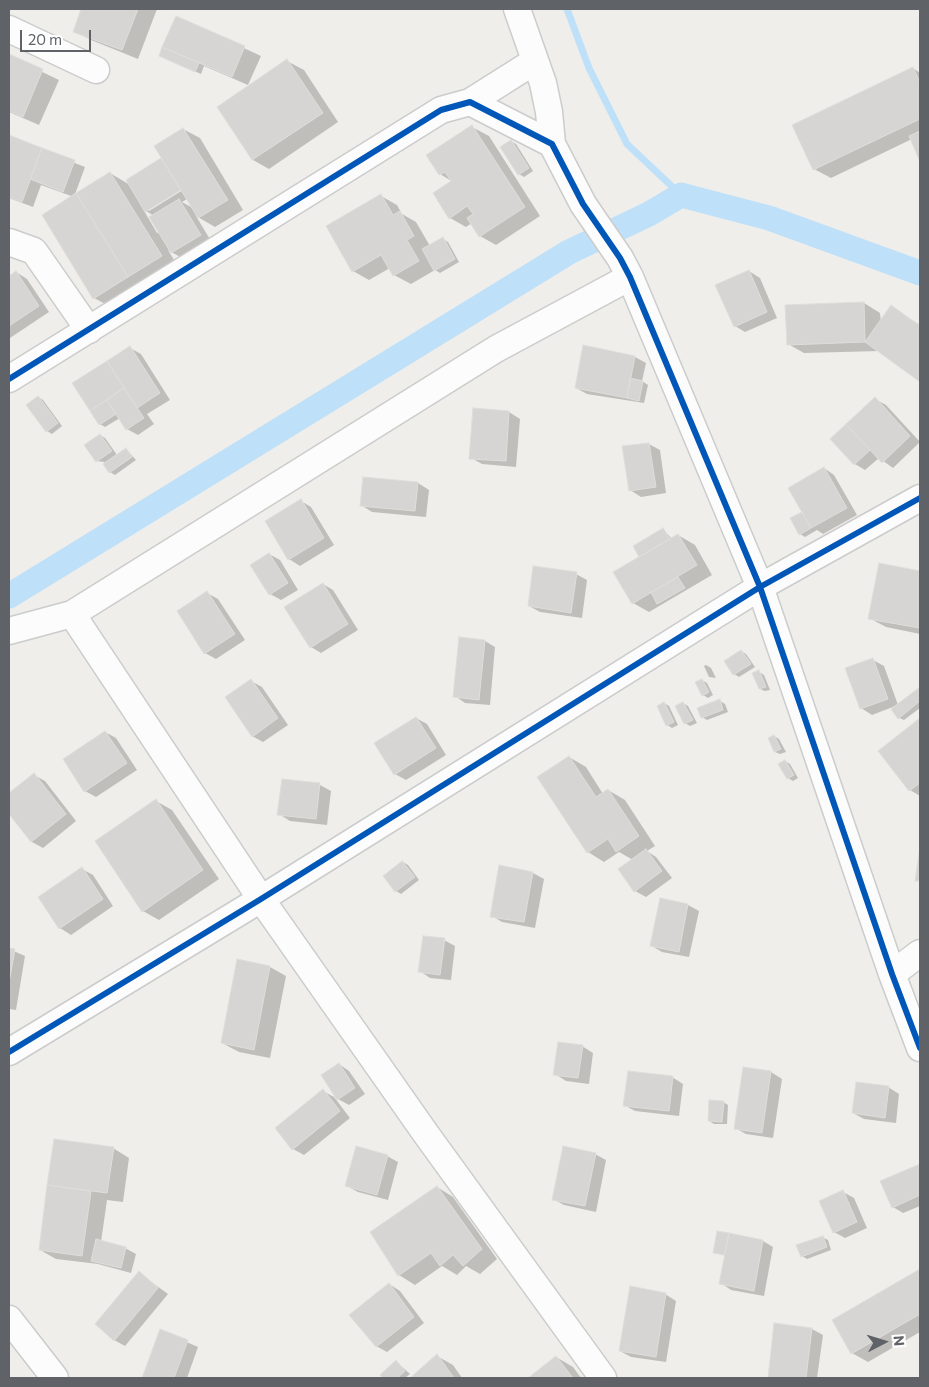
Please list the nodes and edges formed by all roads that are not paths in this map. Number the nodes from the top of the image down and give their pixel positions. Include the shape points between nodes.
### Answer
1 (517, 9) edge
2 (9, 29) edge
3 (535, 61) junction
4 (96, 70) dead end
5 (470, 102) junction
6 (552, 144) junction
7 (9, 242) edge
8 (625, 267) junction
9 (89, 330) junction
10 (9, 380) edge
11 (920, 498) edge
12 (760, 587) junction
13 (72, 614) junction
14 (9, 631) edge
15 (261, 899) junction
16 (920, 953) edge
17 (892, 974) junction
18 (920, 1048) edge
19 (9, 1052) edge
20 (9, 1319) edge
21 (55, 1378) edge
22 (603, 1378) edge

1 - 3 street
2 - 4 street
3 - 5 street
3 - 6 street via 549,112
5 - 6 street
5 - 9 street via 441,110
6 - 8 street via 583,204
7 - 9 street via 34,251
8 - 12 street
8 - 13 street
9 - 10 street
11 - 12 street
12 - 15 street
12 - 17 street
13 - 14 street
13 - 15 street
15 - 19 street
15 - 22 street
16 - 17 street
17 - 18 street
20 - 21 street

